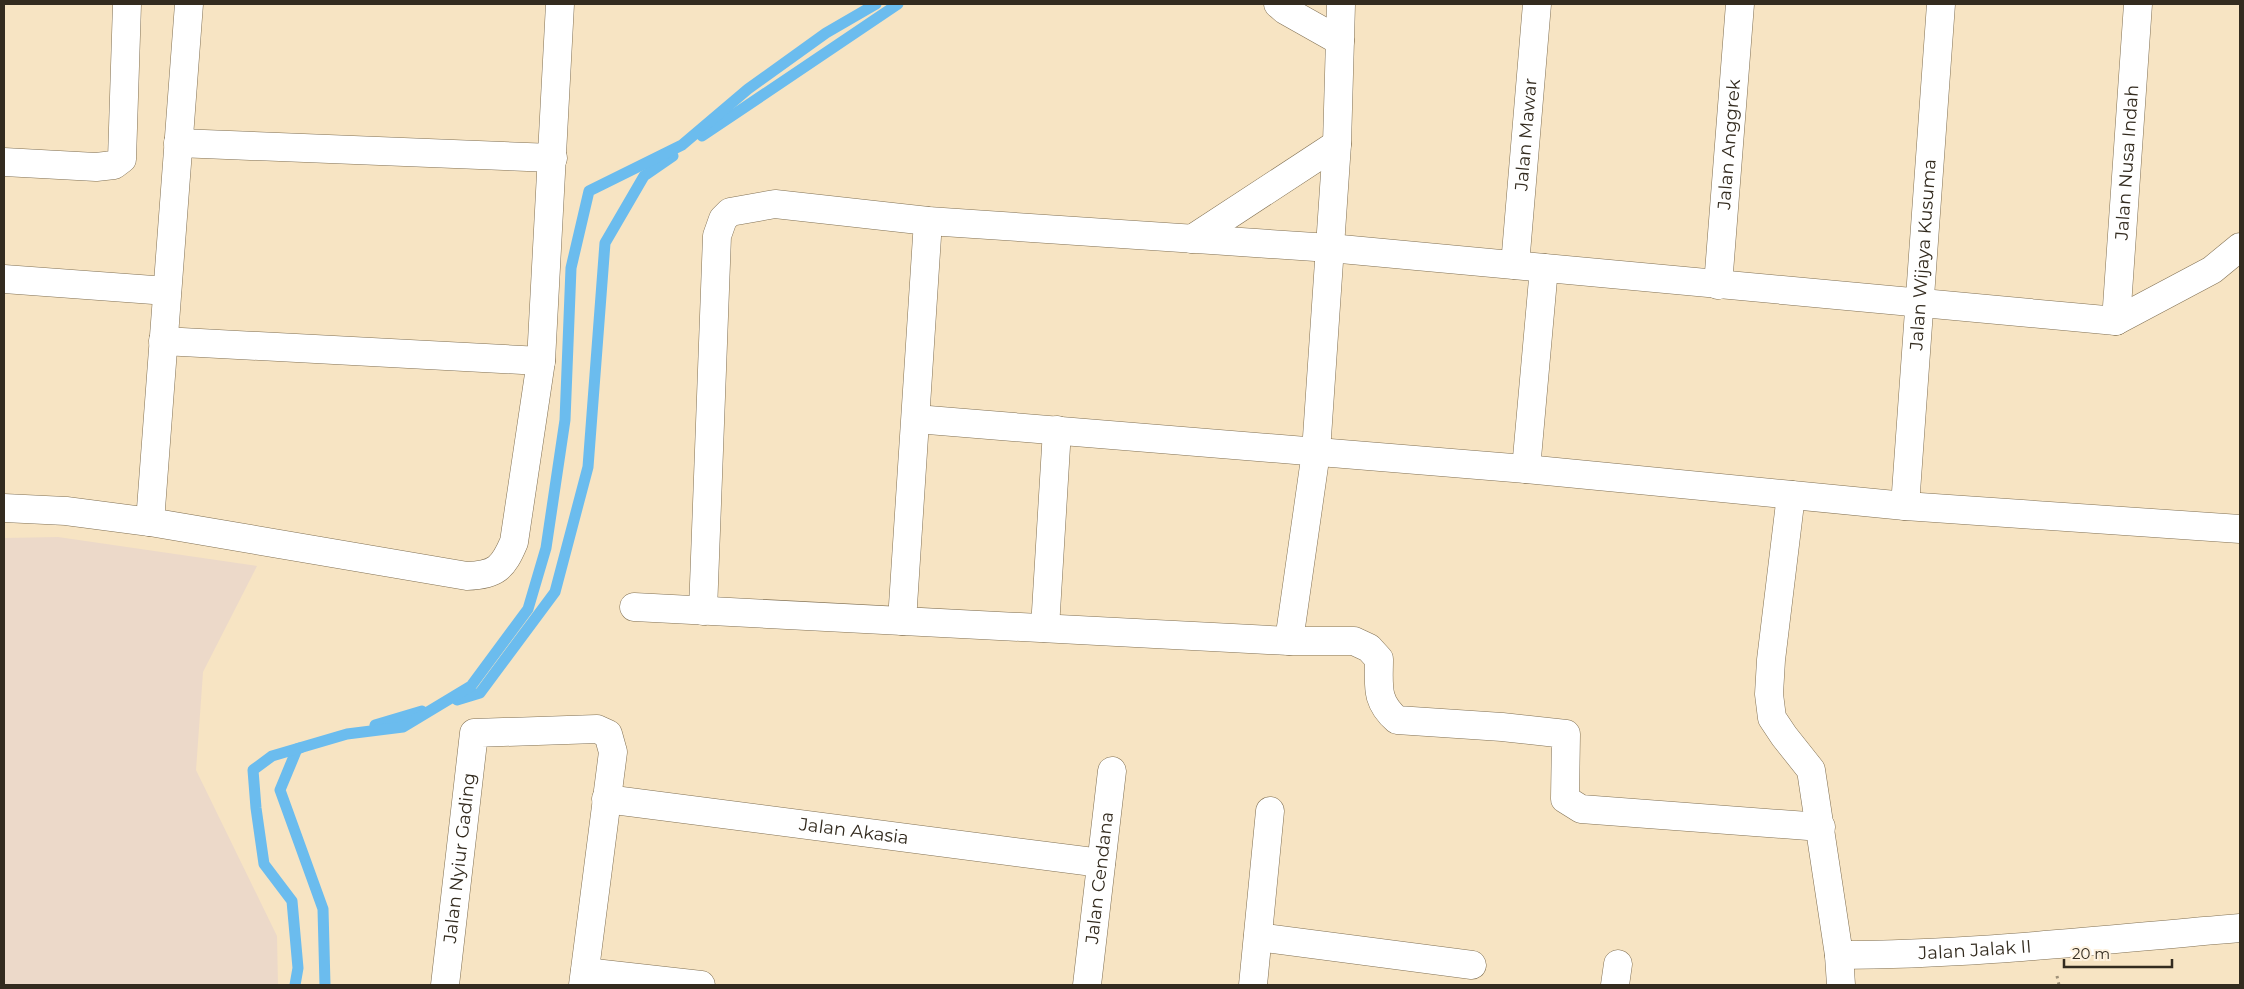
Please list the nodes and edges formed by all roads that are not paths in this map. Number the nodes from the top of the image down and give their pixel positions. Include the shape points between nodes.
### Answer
1 (127, 4) edge
2 (189, 4) edge
3 (560, 4) edge
4 (1278, 4) edge
5 (1342, 4) edge
6 (1537, 4) edge
7 (1740, 4) edge
8 (1941, 4) edge
9 (2138, 4) edge
10 (1340, 40) junction
11 (178, 143) junction
12 (1336, 144) junction
13 (553, 158) junction
14 (4, 162) edge
15 (928, 221) junction
16 (1192, 239) junction
17 (2240, 247) edge
18 (1330, 248) junction
19 (1515, 265) junction
20 (1544, 268) junction
21 (4, 279) edge
22 (1718, 284) junction
23 (167, 291) junction
24 (1919, 303) junction
25 (2116, 321) junction
26 (163, 341) junction
27 (541, 361) junction
28 (916, 419) junction
29 (1057, 430) junction
30 (1316, 452) junction
31 (1526, 469) junction
32 (1791, 495) junction
33 (1905, 506) junction
34 (4, 508) edge
35 (150, 522) junction
36 (2240, 529) edge
37 (634, 607) dead end
38 (703, 611) junction
39 (902, 621) junction
40 (1045, 628) junction
41 (1289, 641) junction
42 (1112, 771) dead end
43 (606, 799) junction
44 (1270, 811) dead end
45 (1821, 827) junction
46 (1101, 863) junction
47 (2240, 928) edge
48 (1258, 937) junction
49 (1839, 955) junction
50 (1472, 965) dead end
51 (584, 979) edge
52 (445, 985) edge
53 (701, 985) edge
54 (1087, 985) edge
55 (1253, 985) edge
56 (1841, 985) edge

1 - 14 street via 122,159 114,166 96,167
2 - 11 street
3 - 13 street
4 - 10 street
5 - 10 street
6 - 19 street, Jalan Mawar
7 - 22 street, Jalan Anggrek
8 - 24 street, Jalan Wijaya Kusuma
9 - 25 street, Jalan Nusa Indah
10 - 12 street
11 - 13 street
11 - 23 street
12 - 16 street
12 - 18 street
13 - 27 street
15 - 16 street
15 - 28 street
15 - 38 street via 775,204 730,212 723,219 717,236
16 - 18 street
17 - 25 street via 2212,270
18 - 19 street
18 - 30 street
19 - 20 street
20 - 22 street
20 - 31 street
21 - 23 street
22 - 24 street
23 - 26 street
24 - 25 street
24 - 33 street, Jalan Wijaya Kusuma
26 - 27 street
26 - 35 street
27 - 35 street via 514,542 503,564 487,574 467,576
28 - 29 street
28 - 39 street
29 - 30 street
29 - 40 street
30 - 31 street
30 - 41 street
31 - 32 street
32 - 33 street
32 - 45 street via 1769,694 1772,718 1811,770
33 - 36 street
34 - 35 street via 66,511
37 - 38 street
38 - 39 street
39 - 40 street
40 - 41 street
41 - 45 street via 1354,641 1369,648 1379,659 1379,696 1386,711 1397,720 1566,734 1565,799 1582,809
42 - 46 street, Jalan Cendana
43 - 46 street, Jalan Akasia
43 - 51 street
43 - 52 street, Jalan Nyiur Gading via 613,752 605,731 474,733
44 - 48 street
45 - 49 street
46 - 54 street, Jalan Cendana
47 - 49 street, Jalan Jalak II via 1950,953
48 - 50 street
48 - 55 street
49 - 56 street
51 - 53 street

